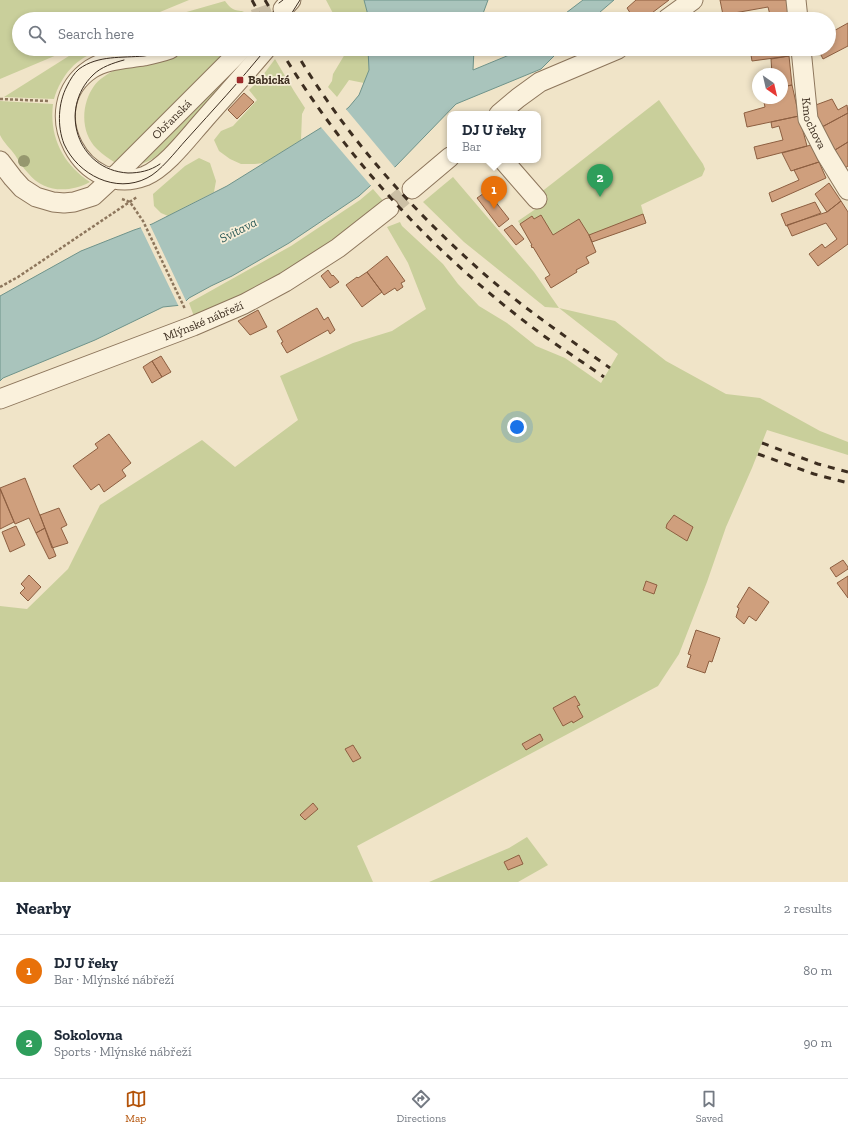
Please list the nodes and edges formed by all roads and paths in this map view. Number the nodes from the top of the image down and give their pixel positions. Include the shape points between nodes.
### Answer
1 (693, 0) edge
2 (796, 0) edge
3 (677, 12) edge
4 (797, 12) edge
5 (145, 56) edge
6 (235, 56) edge
7 (260, 56) edge
8 (601, 56) edge
9 (802, 56) edge
10 (0, 99) edge
11 (53, 102) dead end
12 (503, 111) edge
13 (447, 160) edge
14 (0, 161) edge
15 (505, 163) edge
16 (106, 184) junction
17 (412, 189) tunnel mouth
18 (848, 190) edge
19 (537, 199) dead end
20 (389, 208) tunnel mouth
21 (0, 287) edge
22 (183, 306) dead end
23 (0, 399) edge

1 - 3 street
2 - 4 street
5 - 16 street via 98,65 81,77 68,99 65,109 68,135 75,150 94,170 104,176
6 - 16 street, Obřanská
7 - 16 street via 158,168 144,176
8 - 12 street via 540,82
9 - 18 street, Kmochova via 808,119
10 - 11 path
13 - 17 street
14 - 16 street via 22,188 36,197 53,202 74,202 92,196
15 - 19 street
20 - 23 street, Mlýnské nábřeží via 338,248 285,282 244,304 206,321
21 - 22 path via 130,202 143,221

